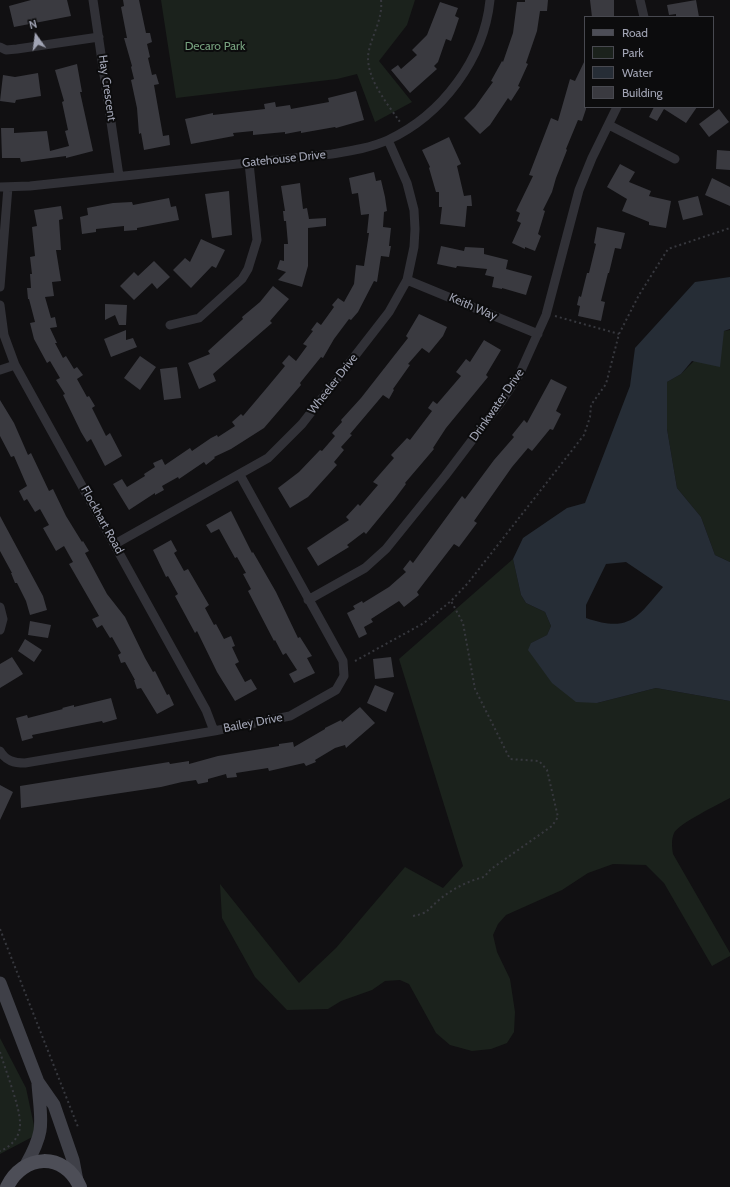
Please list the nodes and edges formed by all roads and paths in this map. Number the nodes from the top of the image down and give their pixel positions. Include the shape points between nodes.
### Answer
1 (93, 0) edge
2 (381, 0) edge
3 (490, 0) edge
4 (640, 0) edge
5 (644, 16) edge
6 (99, 37) junction
7 (0, 47) edge
8 (617, 108) edge
9 (609, 125) junction
10 (405, 130) junction
11 (388, 140) junction
12 (675, 160) dead end
13 (249, 163) junction
14 (119, 176) junction
15 (4, 187) edge
16 (730, 228) edge
17 (407, 280) junction
18 (0, 287) edge
19 (0, 305) edge
20 (555, 316) dead end
21 (170, 325) dead end
22 (538, 334) junction
23 (619, 334) junction
24 (15, 365) junction
25 (0, 370) edge
26 (240, 475) junction
27 (115, 544) junction
28 (308, 600) junction
29 (452, 601) junction
30 (0, 606) edge
31 (0, 630) edge
32 (355, 661) dead end
33 (214, 731) junction
34 (0, 751) edge
35 (413, 916) dead end
36 (0, 929) edge
37 (0, 983) edge
38 (0, 1052) edge
39 (38, 1082) junction
40 (78, 1127) dead end
41 (0, 1151) edge
42 (23, 1167) junction
43 (0, 1176) edge
44 (78, 1184) edge
45 (7, 1187) edge

1 - 6 street, Hay Crescent
2 - 10 path via 380,16 368,61 380,92
3 - 10 street, Gatehouse Drive via 483,32 466,69 443,99
4 - 5 street
6 - 7 street via 17,49 6,50
6 - 14 street, Hay Crescent
8 - 9 street, Drinkwater Drive
9 - 12 street
9 - 22 street, Drinkwater Drive via 579,190 546,315
10 - 11 street, Gatehouse Drive
11 - 13 street, Gatehouse Drive via 345,152
11 - 17 street, Wheeler Drive via 407,183 414,210 414,246
13 - 14 street, Gatehouse Drive
13 - 21 street via 257,236 256,249 248,269 242,278 199,318
14 - 15 street, Gatehouse Drive
15 - 18 street
16 - 23 path via 668,249 639,295
17 - 22 street, Keith Way
17 - 26 street, Wheeler Drive via 389,312 293,434 268,458
19 - 24 street, Flockhart Road via 4,335
20 - 23 path
22 - 28 street, Drinkwater Drive via 526,362 501,402 386,549 365,568
23 - 29 path via 606,384 591,405 584,435
24 - 25 street
24 - 27 street, Flockhart Road
26 - 27 street, Wheeler Drive
26 - 28 street, Bailey Drive
27 - 33 street, Flockhart Road via 206,710
28 - 33 street, Bailey Drive via 343,661 344,676 336,690 290,716
29 - 32 path via 424,623
29 - 35 path via 463,623 475,689 510,759 538,761 546,770 558,817 552,826 491,869 484,877 469,881 439,899 425,914
30 - 31 street via 3,619
33 - 34 street, Bailey Drive via 25,763 8,760
36 - 40 path
37 - 39 main road
38 - 41 path via 20,1123 16,1138 11,1145
39 - 42 main road via 42,1129 38,1144
39 - 44 main road via 56,1110 73,1160
42 - 43 main road
42 - 44 main road via 49,1161 70,1172
42 - 45 main road via 12,1177

